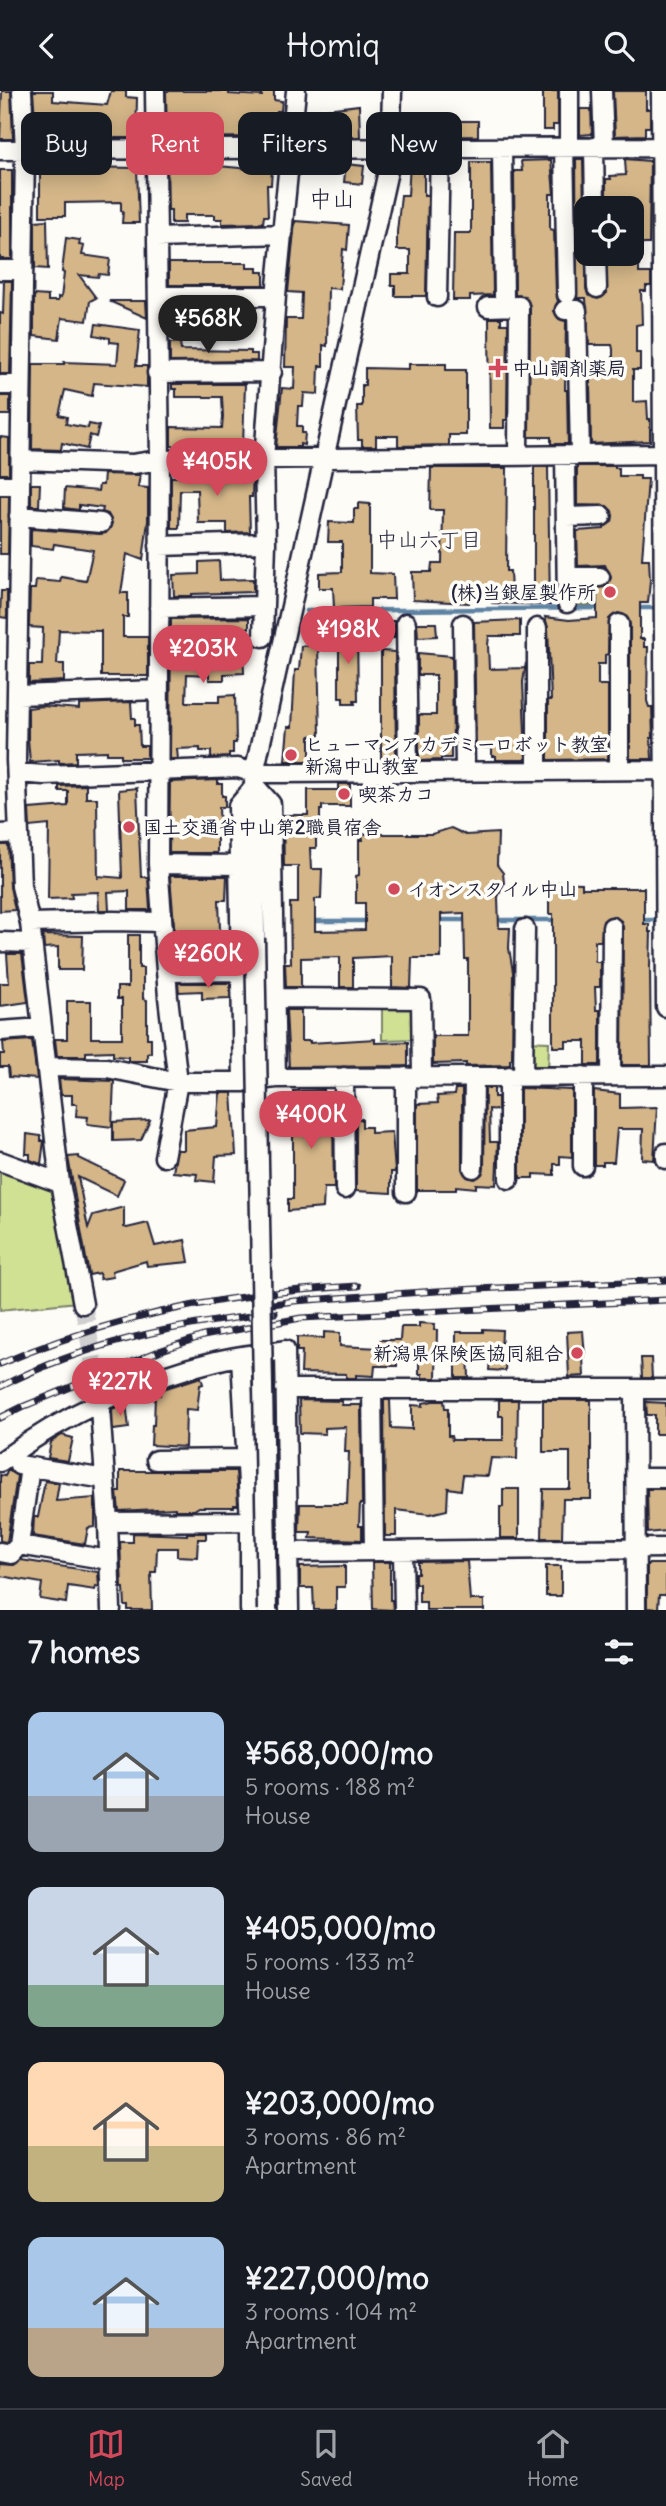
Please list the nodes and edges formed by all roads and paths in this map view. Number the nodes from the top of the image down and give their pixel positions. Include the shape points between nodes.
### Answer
1 (22, 91) edge
2 (155, 91) edge
3 (296, 91) edge
4 (393, 91) edge
5 (569, 91) edge
6 (602, 91) edge
7 (661, 91) edge
8 (23, 112) edge
9 (155, 112) edge
10 (294, 112) edge
11 (392, 112) edge
12 (567, 147) junction
13 (599, 147) junction
14 (664, 147) edge
15 (462, 148) edge
16 (502, 148) junction
17 (0, 150) edge
18 (21, 150) edge
19 (24, 175) edge
20 (157, 175) edge
21 (289, 175) edge
22 (386, 175) edge
23 (440, 175) edge
24 (596, 196) edge
25 (283, 235) junction
26 (158, 238) junction
27 (596, 266) edge
28 (0, 270) edge
29 (23, 270) junction
30 (597, 288) dead end
31 (158, 296) junction
32 (276, 296) junction
33 (504, 296) dead end
34 (438, 297) dead end
35 (488, 307) dead end
36 (272, 372) junction
37 (157, 373) junction
38 (0, 385) edge
39 (21, 385) junction
40 (664, 454) edge
41 (518, 455) junction
42 (572, 455) junction
43 (323, 457) junction
44 (264, 459) junction
45 (21, 460) junction
46 (160, 460) junction
47 (0, 485) edge
48 (20, 485) junction
49 (19, 516) junction
50 (602, 516) dead end
51 (566, 517) junction
52 (101, 523) dead end
53 (266, 543) junction
54 (159, 546) junction
55 (567, 577) junction
56 (600, 577) dead end
57 (19, 579) junction
58 (0, 580) edge
59 (567, 603) dead end
60 (263, 607) junction
61 (159, 608) junction
62 (406, 623) dead end
63 (463, 624) dead end
64 (619, 624) dead end
65 (537, 628) dead end
66 (263, 637) dead end
67 (158, 690) junction
68 (18, 695) junction
69 (11, 764) edge
70 (665, 767) edge
71 (620, 769) junction
72 (158, 770) junction
73 (465, 770) junction
74 (408, 771) junction
75 (537, 771) junction
76 (255, 779) junction
77 (0, 834) edge
78 (19, 834) junction
79 (158, 864) junction
80 (238, 865) junction
81 (162, 922) junction
82 (30, 923) junction
83 (612, 927) dead end
84 (525, 929) dead end
85 (0, 942) edge
86 (32, 943) junction
87 (248, 943) junction
88 (274, 947) junction
89 (241, 971) junction
90 (167, 972) junction
91 (275, 998) junction
92 (666, 1007) edge
93 (41, 1028) junction
94 (0, 1031) edge
95 (47, 1067) junction
96 (516, 1076) junction
97 (583, 1076) junction
98 (611, 1076) junction
99 (666, 1076) edge
100 (276, 1077) junction
101 (344, 1077) junction
102 (414, 1077) junction
103 (474, 1077) junction
104 (177, 1082) junction
105 (243, 1082) junction
106 (666, 1153) edge
107 (164, 1157) dead end
108 (666, 1159) edge
109 (0, 1161) edge
110 (583, 1166) dead end
111 (473, 1168) dead end
112 (509, 1178) dead end
113 (60, 1183) junction
114 (345, 1189) dead end
115 (406, 1192) dead end
116 (83, 1304) tunnel mouth
117 (242, 1357) junction
118 (666, 1388) edge
119 (285, 1389) junction
120 (372, 1389) junction
121 (635, 1389) junction
122 (99, 1398) junction
123 (247, 1459) junction
124 (156, 1460) dead end
125 (0, 1462) edge
126 (30, 1467) junction
127 (636, 1478) junction
128 (666, 1478) edge
129 (105, 1479) junction
130 (250, 1521) junction
131 (108, 1522) junction
132 (19, 1545) junction
133 (636, 1548) junction
134 (666, 1548) edge
135 (374, 1551) junction
136 (404, 1551) junction
137 (0, 1552) edge
138 (288, 1552) junction
139 (109, 1560) junction
140 (111, 1610) edge
141 (250, 1610) edge
142 (267, 1610) edge
143 (289, 1610) edge
144 (404, 1610) edge
145 (636, 1610) edge

1 - 8 street
2 - 9 street
3 - 10 street
4 - 11 street
5 - 12 street
6 - 13 street
7 - 14 street
12 - 13 street
12 - 16 street
12 - 42 street via 566,302 577,310
13 - 14 street
13 - 24 street
14 - 40 street
15 - 16 street
16 - 33 street
17 - 18 street
19 - 29 street
20 - 26 street
21 - 25 street
22 - 43 street
23 - 34 street
25 - 26 street
25 - 32 street
26 - 31 street
27 - 30 street
28 - 29 street
29 - 39 street
31 - 32 street
31 - 37 street
32 - 36 street
35 - 41 street via 519,306
36 - 37 street
36 - 44 street
37 - 46 street
38 - 39 street
39 - 45 street
40 - 42 street
40 - 70 street
41 - 42 street
41 - 43 street
42 - 51 street
43 - 44 street
43 - 76 street
44 - 46 street
44 - 53 street
45 - 46 street via 133,464
45 - 48 street
46 - 54 street
47 - 48 street
48 - 49 street
49 - 52 street
49 - 57 street
50 - 51 street
51 - 55 street
53 - 54 street
53 - 60 street
54 - 61 street
55 - 56 street
55 - 59 street
57 - 58 street
57 - 68 street
60 - 61 street
60 - 66 street
61 - 67 street
62 - 74 street
63 - 73 street
64 - 71 street
65 - 75 street
67 - 68 street
67 - 72 street
68 - 69 street
69 - 72 street via 44,775
69 - 78 street
70 - 71 street
70 - 92 street
71 - 75 street
72 - 76 street via 237,768
72 - 79 street
73 - 74 street
73 - 75 street
74 - 76 street
76 - 80 street via 238,806
76 - 87 street
76 - 88 street via 271,804
77 - 78 street
78 - 82 street via 21,886
79 - 80 street
79 - 81 street
80 - 87 street
81 - 82 street
81 - 90 street
82 - 86 street
83 - 98 street
84 - 96 street
85 - 86 street
86 - 93 street
87 - 88 street
87 - 89 street
87 - 142 street, bridge
88 - 91 street
89 - 90 street
89 - 105 street
90 - 104 street
91 - 100 street
91 - 102 street via 421,999
93 - 94 street
93 - 95 street
95 - 104 street via 107,1068
95 - 113 street
96 - 97 street
96 - 103 street
96 - 112 street
97 - 98 street
97 - 110 street
98 - 99 street
100 - 101 street
100 - 105 street
101 - 102 street
101 - 114 street
102 - 103 street
102 - 115 street
103 - 111 street
104 - 105 street
104 - 107 street
106 - 108 street
109 - 113 street
113 - 116 street
117 - 119 street via 285,1350
117 - 122 street via 218,1360
117 - 123 street
118 - 121 street
119 - 120 street
119 - 138 street
120 - 121 street
120 - 135 street
121 - 127 street
122 - 125 street
122 - 129 street
123 - 124 street
123 - 130 street
125 - 126 street
126 - 129 street
126 - 132 street
127 - 128 street
127 - 133 street
129 - 131 street
130 - 131 street
130 - 141 street
131 - 139 street
132 - 137 street via 11,1554
132 - 139 street
133 - 134 street
133 - 136 street
133 - 145 street
135 - 136 street
135 - 138 street
136 - 144 street
138 - 143 street
139 - 140 street

